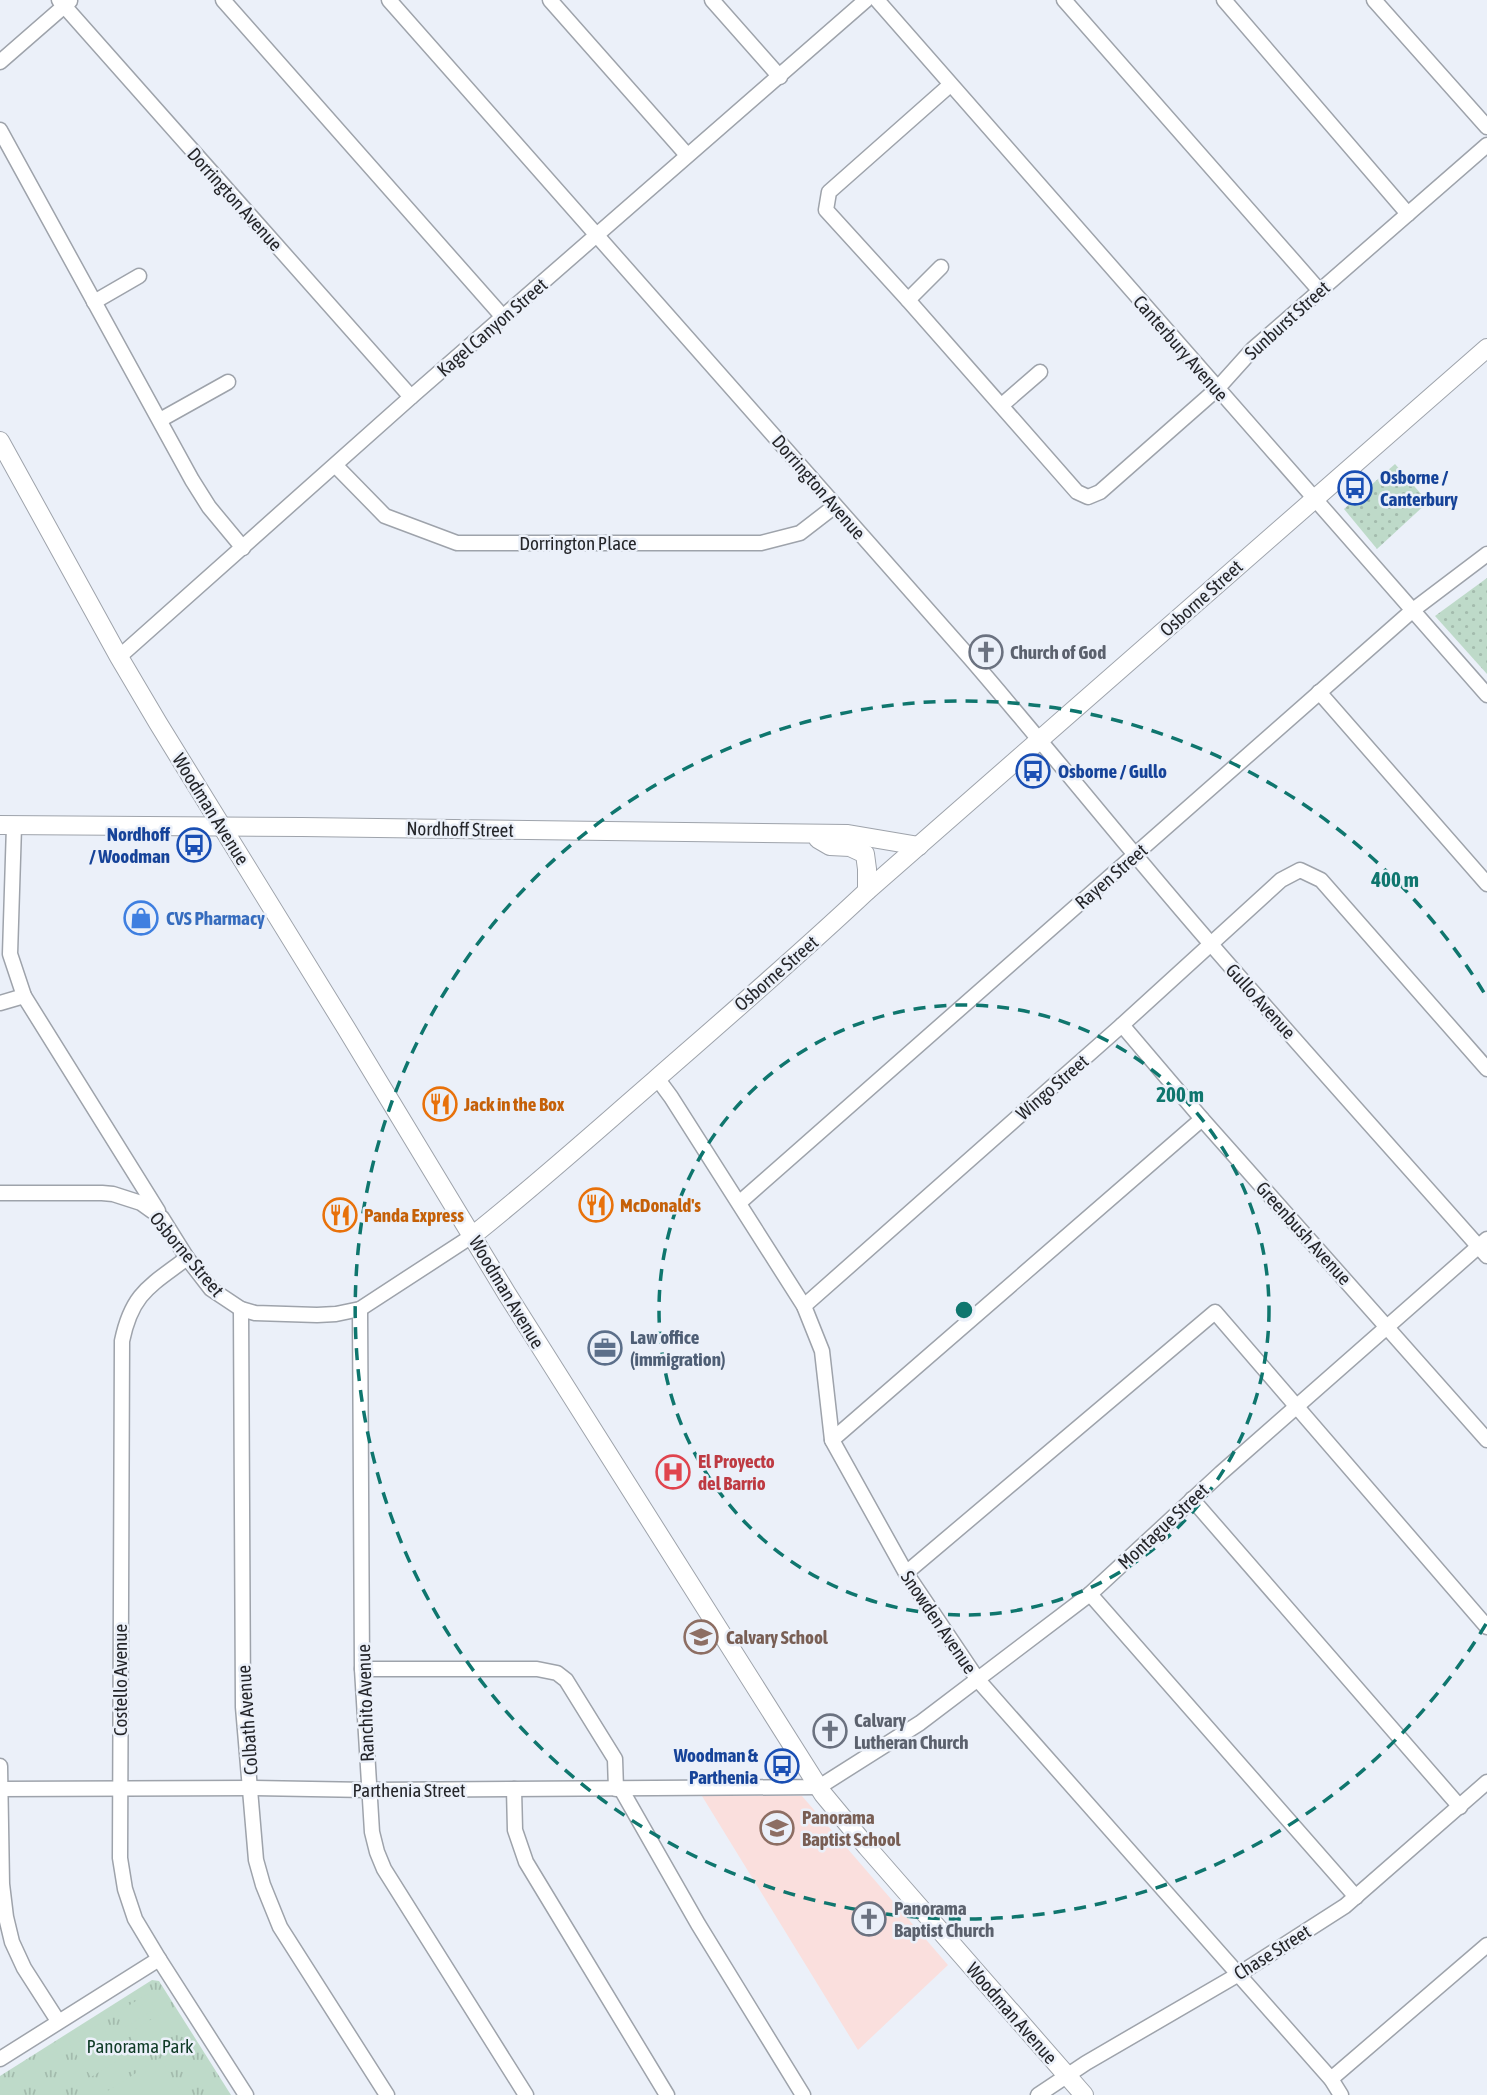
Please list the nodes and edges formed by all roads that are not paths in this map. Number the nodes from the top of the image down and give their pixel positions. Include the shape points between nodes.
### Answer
1 (223, 0) edge
2 (389, 0) edge
3 (550, 0) edge
4 (712, 0) edge
5 (866, 0) edge
6 (877, 0) edge
7 (1063, 0) edge
8 (1224, 0) edge
9 (1374, 0) edge
10 (65, 2) edge
11 (0, 62) edge
12 (780, 77) junction
13 (950, 85) junction
14 (1487, 127) edge
15 (0, 130) edge
16 (1487, 145) edge
17 (687, 155) junction
18 (1408, 214) junction
19 (597, 236) junction
20 (941, 267) dead end
21 (139, 276) dead end
22 (1319, 290) junction
23 (908, 300) junction
24 (94, 302) junction
25 (503, 317) junction
26 (1487, 348) edge
27 (1040, 372) dead end
28 (228, 382) dead end
29 (1217, 389) junction
30 (411, 397) junction
31 (1002, 405) junction
32 (160, 420) junction
33 (0, 441) edge
34 (336, 466) junction
35 (1315, 498) junction
36 (835, 506) junction
37 (243, 548) junction
38 (1487, 554) edge
39 (1413, 610) junction
40 (119, 657) junction
41 (1319, 692) junction
42 (1487, 695) edge
43 (1041, 740) junction
44 (7, 826) edge
45 (223, 827) junction
46 (809, 833) junction
47 (919, 846) junction
48 (1134, 855) junction
49 (1487, 884) edge
50 (867, 891) junction
51 (1210, 943) junction
52 (24, 996) junction
53 (0, 1003) edge
54 (1122, 1025) junction
55 (1487, 1069) edge
56 (657, 1079) junction
57 (1202, 1119) junction
58 (0, 1193) edge
59 (739, 1203) junction
60 (162, 1218) junction
61 (472, 1236) junction
62 (1484, 1247) edge
63 (187, 1258) junction
64 (804, 1306) junction
65 (241, 1309) junction
66 (360, 1309) junction
67 (1387, 1326) junction
68 (1296, 1407) junction
69 (832, 1440) junction
70 (1487, 1440) edge
71 (1192, 1499) junction
72 (906, 1573) junction
73 (1090, 1594) junction
74 (1487, 1626) edge
75 (362, 1669) junction
76 (978, 1680) junction
77 (0, 1766) edge
78 (1487, 1782) edge
79 (819, 1787) junction
80 (120, 1788) junction
81 (251, 1788) junction
82 (0, 1789) edge
83 (514, 1789) junction
84 (619, 1789) junction
85 (368, 1790) junction
86 (1460, 1807) junction
87 (1356, 1897) junction
88 (1487, 1945) edge
89 (159, 1959) junction
90 (1239, 1974) junction
91 (58, 2021) junction
92 (0, 2059) edge
93 (1066, 2075) junction
94 (1331, 2079) junction
95 (246, 2095) edge
96 (387, 2095) edge
97 (526, 2095) edge
98 (667, 2095) edge
99 (803, 2095) edge
100 (1038, 2095) edge
101 (1084, 2095) edge
102 (1341, 2095) edge

1 - 25 street
2 - 19 street
3 - 17 street
4 - 12 street
5 - 12 street, Kagel Canyon Street
6 - 13 street, Canterbury Avenue
7 - 22 street
8 - 18 street
9 - 14 street
10 - 11 street
10 - 30 street, Dorrington Avenue
12 - 17 street, Kagel Canyon Street
13 - 23 street via 829,192 826,210
13 - 29 street, Canterbury Avenue
15 - 24 street
16 - 18 street, Sunburst Street
17 - 19 street, Kagel Canyon Street
18 - 22 street, Sunburst Street
19 - 25 street, Kagel Canyon Street
19 - 36 street, Dorrington Avenue
20 - 23 street
21 - 24 street
22 - 29 street, Sunburst Street via 1253,349
23 - 31 street
24 - 32 street
25 - 30 street, Kagel Canyon Street
26 - 35 main road, Osborne Street
27 - 31 street
28 - 32 street
29 - 31 street, Sunburst Street via 1100,492 1088,497 1077,492
29 - 35 street, Canterbury Avenue
30 - 34 street, Kagel Canyon Street
32 - 37 street via 209,507
33 - 40 main road, Woodman Avenue
34 - 36 street, Dorrington Place via 385,516 457,543 761,543 800,533
34 - 37 street, Kagel Canyon Street
35 - 39 street, Canterbury Avenue
35 - 43 main road, Osborne Street
36 - 43 street, Dorrington Avenue
37 - 40 street, Kagel Canyon Street
38 - 39 street, Rayen Street
39 - 41 street, Rayen Street
39 - 42 street, Canterbury Avenue
40 - 45 main road, Woodman Avenue
41 - 48 street, Rayen Street
41 - 49 street
43 - 47 main road, Osborne Street
43 - 48 street, Gullo Avenue
44 - 45 main road, Nordhoff Street
44 - 52 street via 10,954
45 - 46 main road, Nordhoff Street
45 - 61 main road, Woodman Avenue
46 - 47 main road, Nordhoff Street via 865,835
46 - 50 main road via 830,846 865,854
47 - 50 main road, Osborne Street
48 - 51 street, Gullo Avenue
48 - 59 street, Rayen Street
50 - 56 main road, Osborne Street
51 - 54 street, Wingo Street
51 - 55 street, Wingo Street via 1281,880 1300,870 1321,880
51 - 62 street, Gullo Avenue
52 - 53 street
52 - 60 street
54 - 57 street, Greenbush Avenue
54 - 64 street, Wingo Street
56 - 59 street, Snowden Avenue
56 - 61 main road, Osborne Street
57 - 67 street, Greenbush Avenue
57 - 69 street
58 - 60 street, Osborne Street via 113,1194 141,1203
59 - 64 street, Snowden Avenue
60 - 63 street, Osborne Street
61 - 66 street, Osborne Street
61 - 79 main road, Woodman Avenue
62 - 67 street, Montague Street
63 - 65 street, Osborne Street via 211,1289
63 - 80 street, Costello Avenue via 146,1289 133,1305 122,1341
64 - 69 street, Snowden Avenue via 822,1351
65 - 66 street, Osborne Street via 290,1315
65 - 81 street, Colbath Avenue via 243,1707
66 - 75 street, Ranchito Avenue
67 - 68 street, Montague Street
67 - 70 street, Greenbush Avenue
68 - 71 street, Montague Street
68 - 72 street via 1215,1312
68 - 74 street
69 - 72 street, Snowden Avenue
71 - 73 street, Montague Street
71 - 86 street
72 - 76 street, Snowden Avenue
73 - 76 street, Montague Street
73 - 87 street
75 - 84 street via 537,1669 557,1673 566,1680 615,1759
75 - 85 street, Ranchito Avenue
76 - 79 street, Montague Street
76 - 90 street, Snowden Avenue
77 - 82 street
78 - 86 street, Chase Street
79 - 84 street, Parthenia Street
79 - 93 main road, Woodman Avenue
80 - 81 street, Parthenia Street
80 - 82 street, Parthenia Street
80 - 89 street, Costello Avenue via 125,1889 135,1919
81 - 85 street, Parthenia Street
81 - 96 street, Colbath Avenue via 256,1860 281,1927
82 - 91 street via 2,1884 12,1942
83 - 84 street, Parthenia Street
83 - 85 street, Parthenia Street
83 - 98 street via 515,1830 526,1862
84 - 99 street
85 - 97 street, Ranchito Avenue via 372,1832 384,1869
86 - 87 street, Chase Street
87 - 90 street, Chase Street
88 - 94 street
89 - 91 street
89 - 95 street, Costello Avenue
90 - 93 street, Chase Street
90 - 94 street, Snowden Avenue
91 - 92 street
93 - 100 street, Chase Street
93 - 101 main road, Woodman Avenue
94 - 102 street, Snowden Avenue

